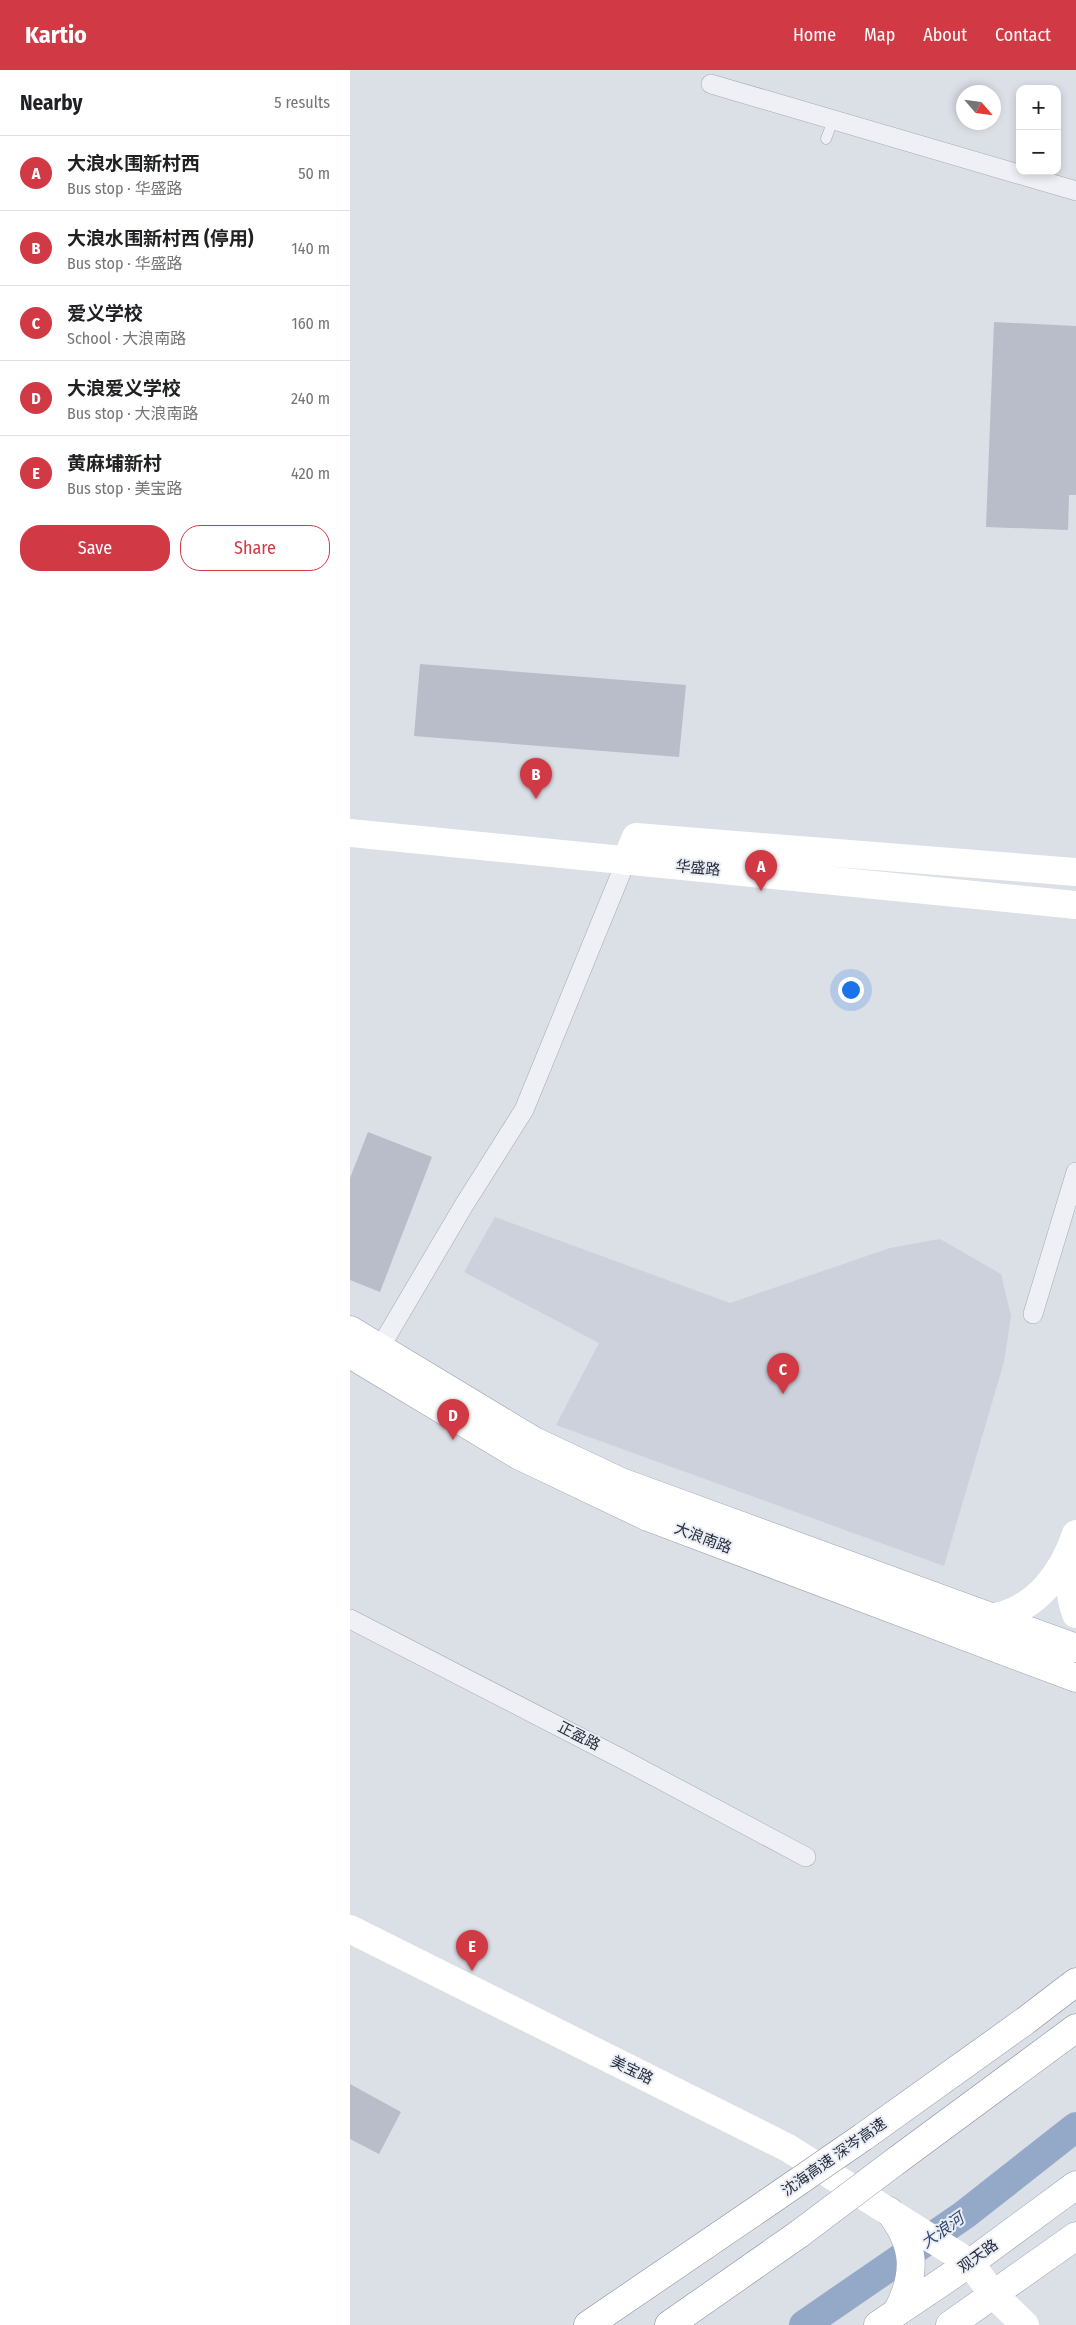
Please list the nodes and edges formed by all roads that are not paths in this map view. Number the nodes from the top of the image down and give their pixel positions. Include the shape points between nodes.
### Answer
1 (712, 84) dead end
2 (833, 120) junction
3 (826, 138) dead end
4 (1044, 176) edge
5 (1076, 191) edge
6 (350, 833) edge
7 (631, 849) junction
8 (1076, 872) edge
9 (1076, 905) edge
10 (1076, 1172) edge
11 (1033, 1314) dead end
12 (350, 1330) edge
13 (381, 1346) junction
14 (350, 1354) edge
15 (1074, 1541) edge
16 (1076, 1614) edge
17 (996, 1617) junction
18 (350, 1618) edge
19 (1076, 1648) edge
20 (1076, 1678) edge
21 (806, 1858) dead end
22 (350, 1929) edge
23 (1076, 1982) edge
24 (1076, 2028) edge
25 (1076, 2185) edge
26 (898, 2220) junction
27 (1076, 2236) edge
28 (970, 2262) junction
29 (993, 2294) junction
30 (888, 2319) edge
31 (588, 2325) edge
32 (668, 2325) edge
33 (950, 2325) edge
34 (1025, 2325) edge

1 - 2 street
2 - 3 lane
2 - 4 street
4 - 5 street
6 - 7 main road, 华盛路
7 - 8 main road, 华盛路
7 - 9 main road, 华盛路 via 868,883
7 - 13 street via 524,1110
10 - 11 street
12 - 13 main road, 大浪南路
13 - 17 main road, 大浪南路 via 534,1440 621,1482
14 - 20 main road, 大浪南路 via 518,1455 648,1517
15 - 16 main road via 1069,1583
15 - 17 main road via 1049,1585 1038,1596 1019,1610
17 - 19 main road, 大浪南路
18 - 21 street, 正盈路
22 - 26 main road, 美宝路 via 788,2148
23 - 31 main road, 沈海高速 深岑高速, bridge via 863,2138
24 - 32 main road, bridge via 799,2234
25 - 28 main road, 观天路
26 - 28 main road, 美宝路
26 - 30 main road via 910,2251 911,2263 908,2287
27 - 29 main road
28 - 29 main road
28 - 30 main road, 观天路
29 - 33 main road
29 - 34 main road

